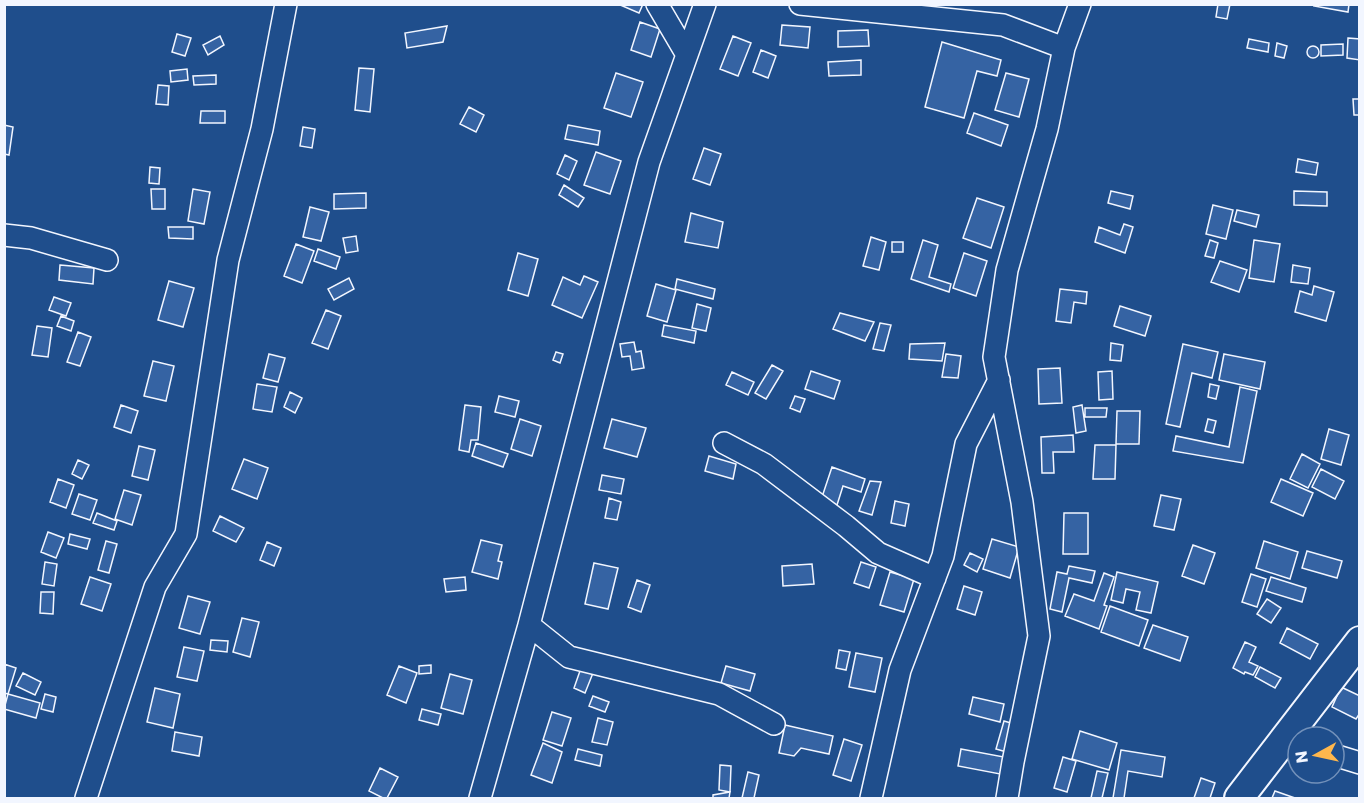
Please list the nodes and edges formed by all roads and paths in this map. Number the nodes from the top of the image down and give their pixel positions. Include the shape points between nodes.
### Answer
1 (286, 4) edge
2 (657, 4) edge
3 (705, 4) edge
4 (800, 4) edge
5 (1080, 4) edge
6 (1064, 48) junction
7 (687, 55) junction
8 (4, 235) edge
9 (107, 260) dead end
10 (999, 380) junction
11 (724, 443) dead end
12 (935, 578) junction
13 (529, 625) junction
14 (1359, 641) edge
15 (774, 724) dead end
16 (1302, 725) edge
17 (1286, 746) edge
18 (1004, 796) edge
19 (86, 798) edge
20 (480, 798) edge
21 (870, 798) edge
22 (1239, 798) edge

1 - 19 street via 262,129 228,260 186,534 155,587
2 - 7 street
3 - 7 street
4 - 6 street via 1003,25
5 - 6 street
6 - 10 street via 1047,129 1006,270 994,357
7 - 13 street via 649,162
8 - 9 street via 31,238
10 - 12 street via 966,444
10 - 18 street via 1022,502 1040,636
11 - 12 street via 765,464 878,553
12 - 21 street via 900,670
13 - 15 street via 569,657 719,694
13 - 20 street
14 - 16 street
17 - 22 street

